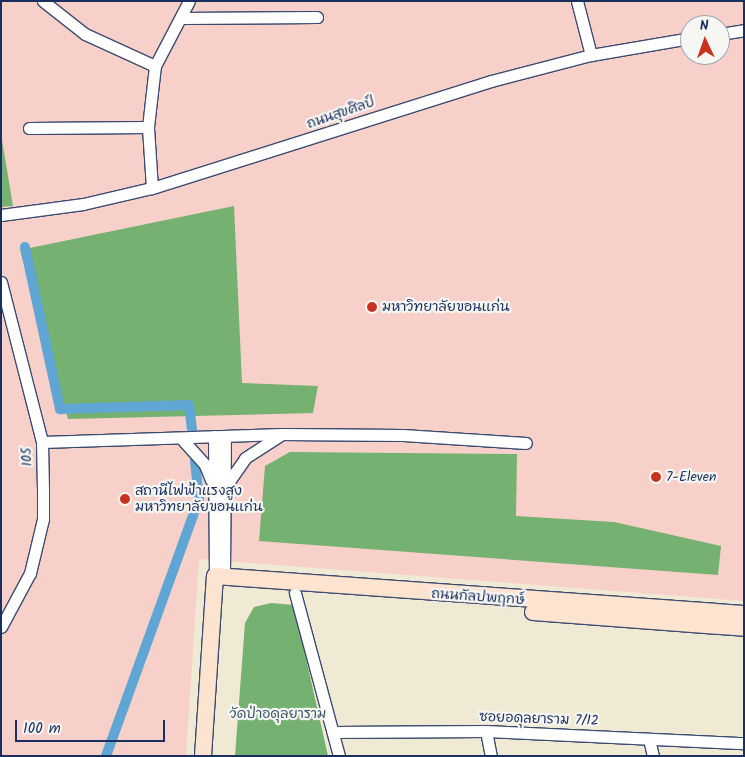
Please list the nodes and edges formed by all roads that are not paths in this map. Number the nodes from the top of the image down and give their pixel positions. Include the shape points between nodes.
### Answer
1 (43, 1) edge
2 (189, 1) edge
3 (577, 1) edge
4 (181, 18) junction
5 (317, 18) dead end
6 (744, 30) edge
7 (730, 32) edge
8 (680, 40) edge
9 (591, 55) junction
10 (155, 66) junction
11 (148, 127) junction
12 (29, 128) dead end
13 (152, 188) junction
14 (1, 215) edge
15 (1, 282) edge
16 (3, 298) edge
17 (282, 434) junction
18 (220, 436) junction
19 (181, 438) junction
20 (42, 442) junction
21 (526, 443) dead end
22 (219, 488) junction
23 (219, 582) junction
24 (294, 593) junction
25 (744, 614) edge
26 (1, 627) edge
27 (744, 628) edge
28 (486, 731) junction
29 (333, 732) junction
30 (649, 738) junction
31 (744, 743) edge
32 (203, 756) edge
33 (214, 756) edge
34 (339, 756) edge
35 (490, 756) edge
36 (653, 756) edge

1 - 10 street via 84,34
2 - 4 street
3 - 9 street
4 - 5 street
4 - 10 street
6 - 7 street
8 - 9 street, ถนนสุขศิลป์
9 - 13 street, ถนนสุขศิลป์ via 491,81
10 - 11 street
11 - 12 street
11 - 13 street
13 - 14 street, ถนนสุขศิลป์ via 83,204
15 - 16 street, 105
16 - 20 street, 105
17 - 18 street
17 - 21 street via 403,435
17 - 22 street via 245,458
18 - 19 street
18 - 22 street
19 - 20 street
19 - 22 street via 205,465
20 - 26 street, 105 via 43,519 37,547 30,572
22 - 23 street
23 - 24 main road, ถนนกัลปพฤกษ์
23 - 25 main road, ถนนกัลปพฤกษ์
23 - 32 main road
23 - 33 main road
24 - 27 main road, ถนนกัลปพฤกษ์
24 - 29 street
28 - 29 street, ซอยอดุลยาราม 7/12
28 - 30 street, ซอยอดุลยาราม 7/12
28 - 35 street
29 - 34 street
30 - 31 street, ซอยอดุลยาราม 7/12
30 - 36 street

